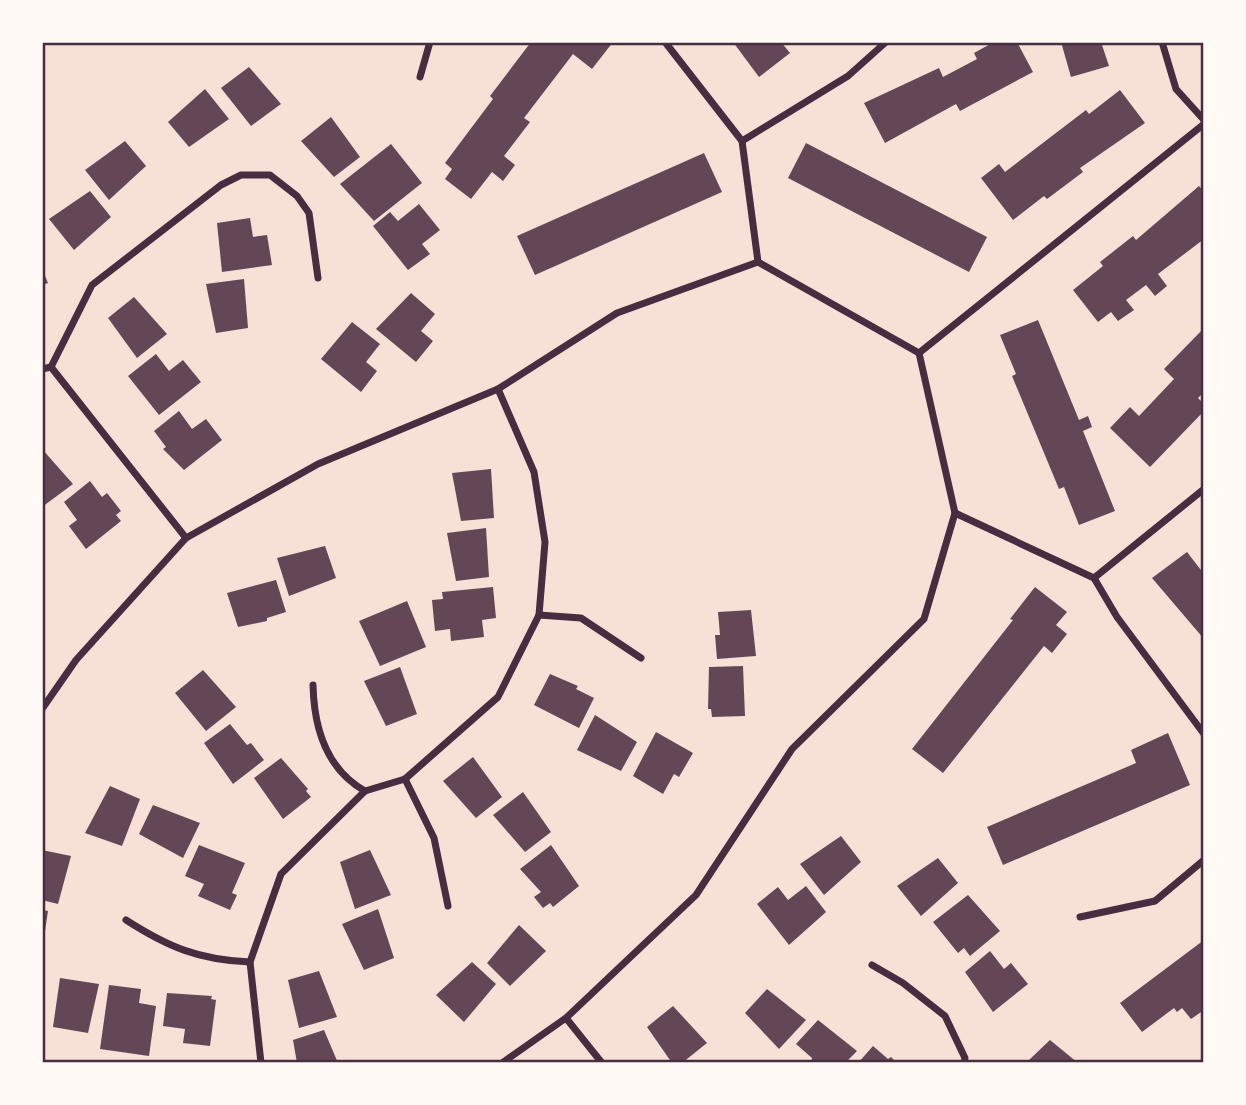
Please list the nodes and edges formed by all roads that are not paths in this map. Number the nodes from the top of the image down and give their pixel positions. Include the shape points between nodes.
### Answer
1 (430, 42) edge
2 (665, 42) edge
3 (886, 42) edge
4 (1162, 42) edge
5 (420, 77) dead end
6 (1204, 122) edge
7 (742, 141) junction
8 (758, 262) junction
9 (318, 278) dead end
10 (919, 353) junction
11 (51, 367) junction
12 (42, 369) edge
13 (498, 389) junction
14 (1204, 489) edge
15 (955, 513) junction
16 (186, 538) junction
17 (1094, 578) junction
18 (539, 615) junction
19 (641, 658) dead end
20 (313, 685) dead end
21 (42, 709) edge
22 (1204, 734) edge
23 (404, 779) junction
24 (365, 791) junction
25 (1204, 860) edge
26 (448, 906) dead end
27 (1080, 917) dead end
28 (126, 920) dead end
29 (250, 962) junction
30 (872, 965) dead end
31 (566, 1018) junction
32 (261, 1063) edge
33 (502, 1063) edge
34 (602, 1063) edge
35 (964, 1063) edge

1 - 5 street
2 - 7 street
3 - 7 street via 848,76
4 - 6 street via 1176,89
6 - 10 street
7 - 8 street
8 - 10 street
8 - 13 street via 617,313
9 - 11 street via 309,214 297,196 270,175 241,175 221,185 92,285
10 - 15 street
11 - 12 street
11 - 16 street
13 - 16 street via 318,464
13 - 18 street via 534,472 545,542
14 - 17 street
15 - 17 street
15 - 31 street via 924,619 792,749 696,895
16 - 21 street via 76,660
17 - 22 street via 1117,617
18 - 19 street via 582,618
18 - 23 street via 498,698
20 - 24 street via 313,715 324,748 349,782
23 - 24 street
23 - 26 street via 435,838
24 - 29 street via 281,874
25 - 27 street via 1155,901
28 - 29 street via 163,944 219,961
29 - 32 street
30 - 35 street via 945,1016
31 - 33 street
31 - 34 street

